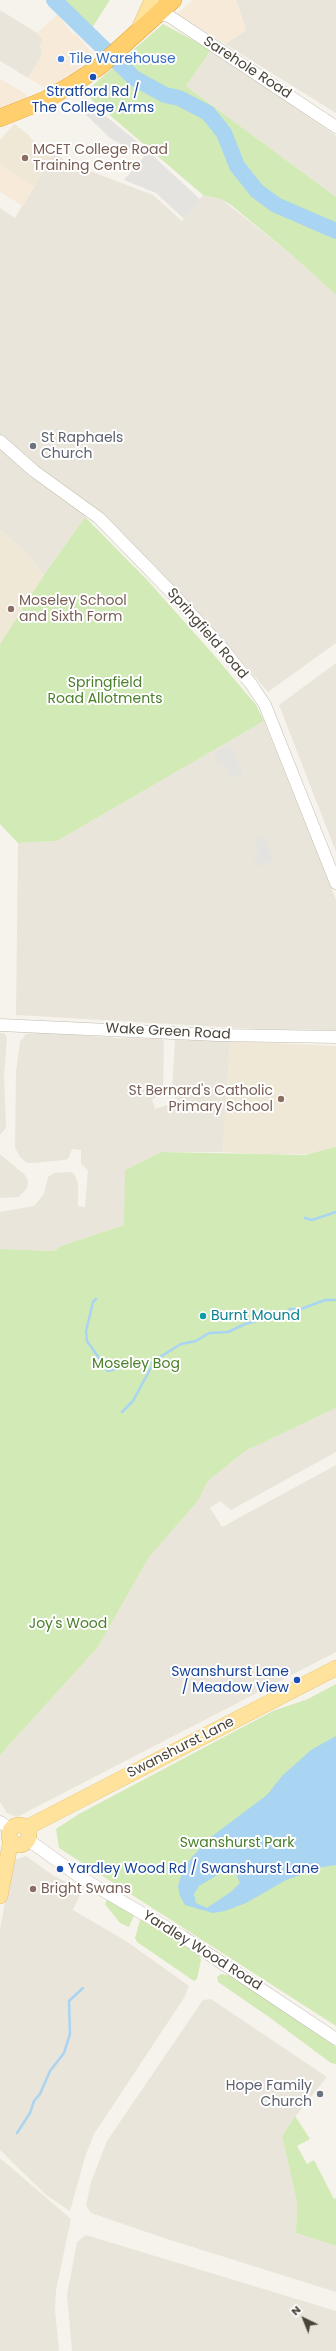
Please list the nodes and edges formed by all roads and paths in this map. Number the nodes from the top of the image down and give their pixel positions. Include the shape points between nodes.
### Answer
1 (173, 0) edge
2 (154, 7) edge
3 (8, 115) edge
4 (0, 126) edge
5 (336, 127) edge
6 (0, 441) edge
7 (336, 883) edge
8 (0, 1025) edge
9 (336, 1037) edge
10 (336, 1668) edge
11 (7, 1830) edge
12 (27, 1834) junction
13 (0, 1896) edge
14 (336, 2038) edge

1 - 2 highway
2 - 3 highway via 138,32 104,62 70,86
2 - 5 street, Sarehole Road
3 - 4 main road
6 - 7 street, Springfield Road via 34,471 99,518 176,597 251,684 265,705
8 - 9 street, Wake Green Road via 217,1035
10 - 12 main road, Swanshurst Lane
11 - 12 main road via 19,1844
11 - 13 main road
12 - 14 street, Yardley Wood Road via 80,1877 183,1937

